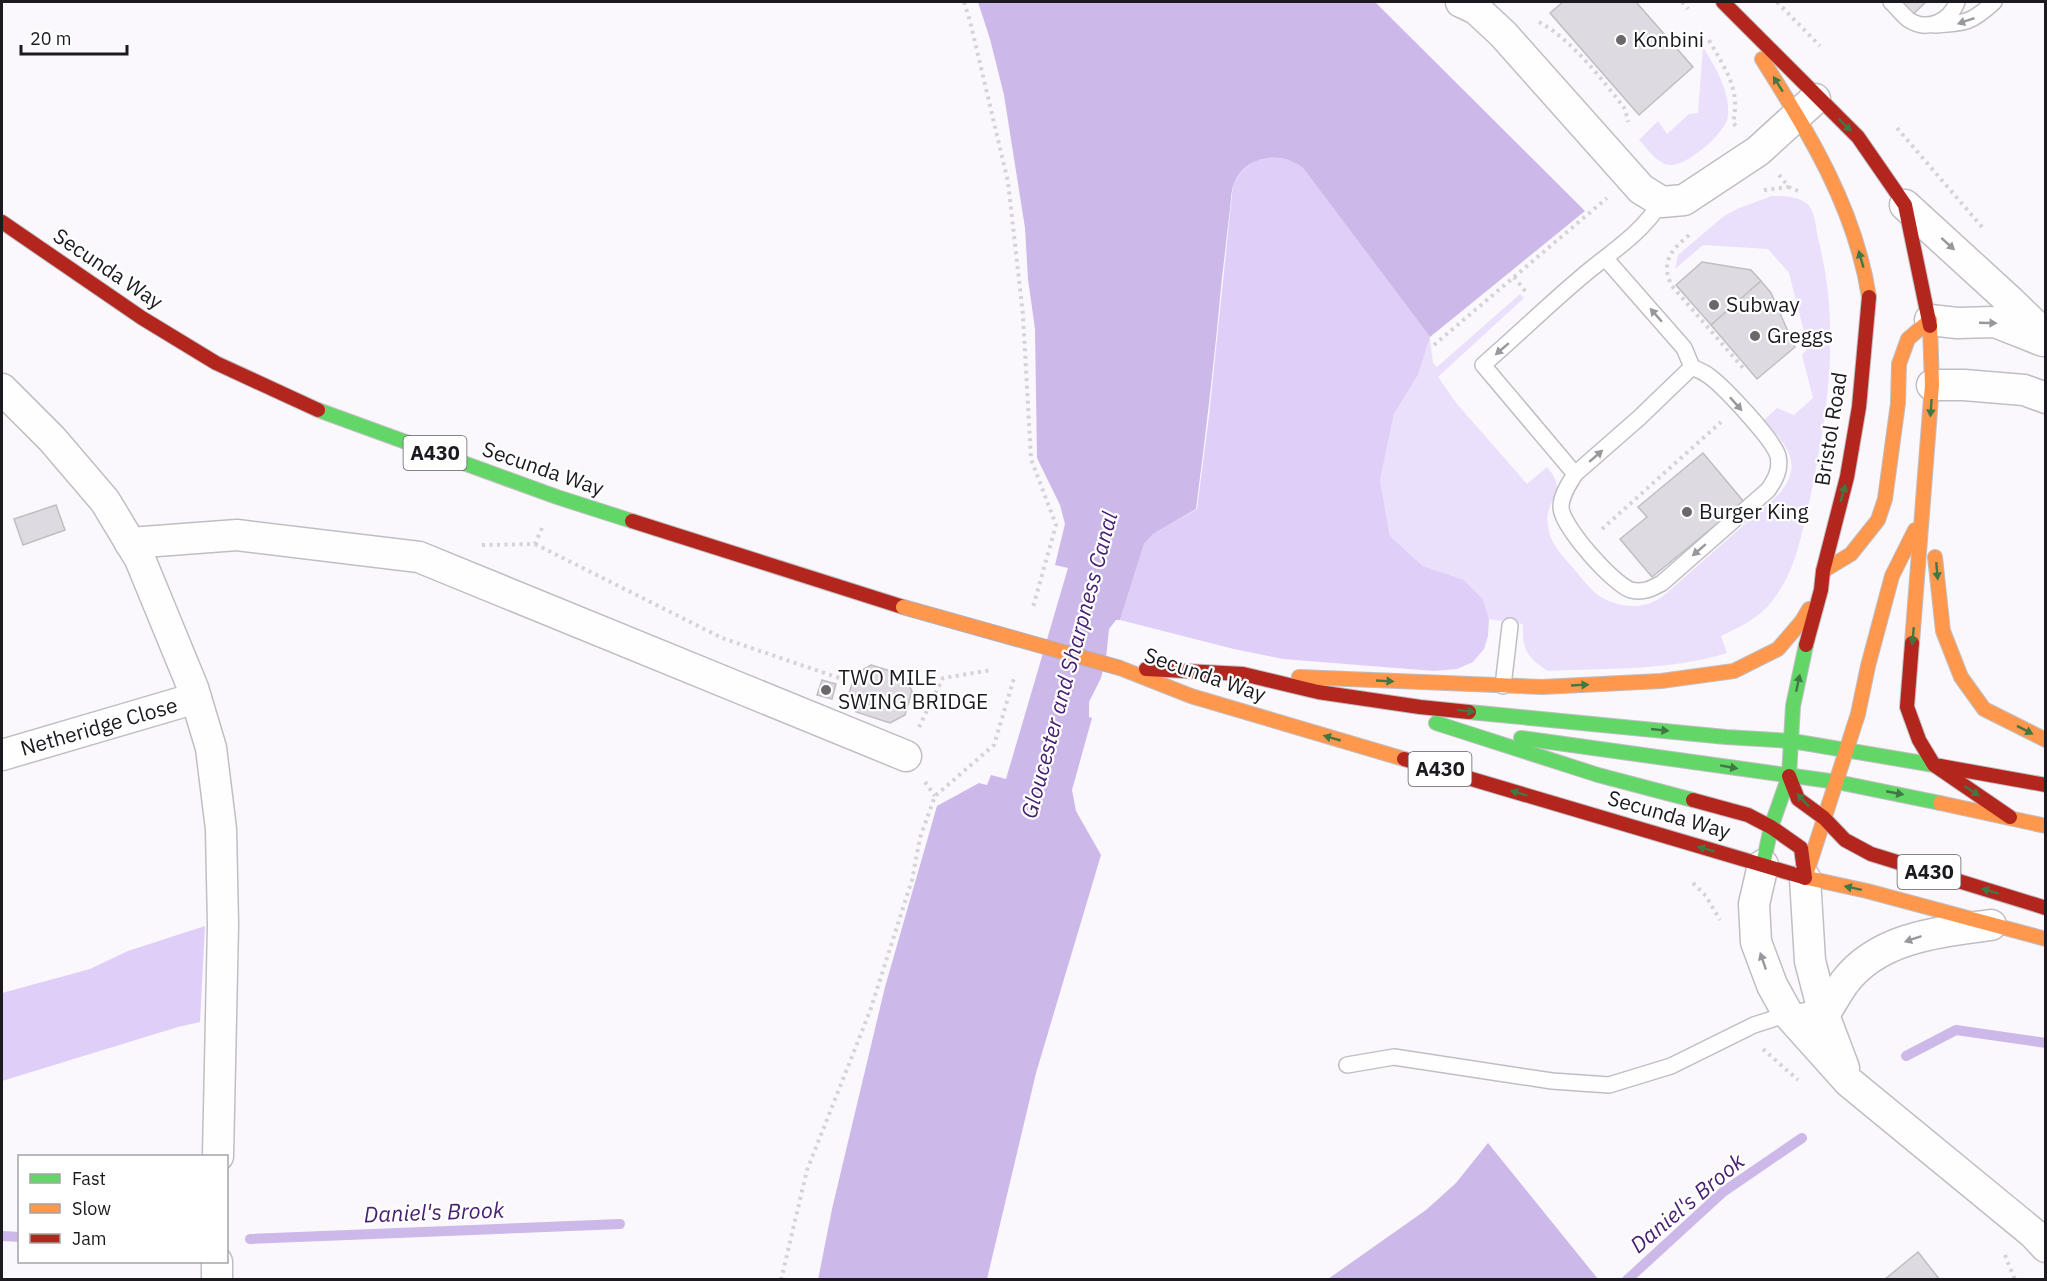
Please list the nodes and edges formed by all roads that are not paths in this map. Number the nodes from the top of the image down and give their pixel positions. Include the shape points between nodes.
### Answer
1 (1461, 2) edge
2 (1892, 2) edge
3 (1957, 2) edge
4 (1994, 2) edge
5 (1728, 4) edge
6 (1932, 25) junction
7 (1808, 106) junction
8 (1662, 202) junction
9 (1905, 205) junction
10 (2, 222) edge
11 (1606, 259) junction
12 (1869, 299) junction
13 (1930, 320) junction
14 (1879, 321) dead end
15 (2046, 336) edge
16 (2046, 342) edge
17 (1889, 343) dead end
18 (1899, 364) junction
19 (1692, 367) junction
20 (1932, 385) junction
21 (2, 388) edge
22 (2046, 398) edge
23 (1575, 474) junction
24 (1923, 515) junction
25 (130, 543) junction
26 (1823, 571) junction
27 (1821, 590) junction
28 (1510, 626) dead end
29 (1120, 668) junction
30 (1243, 674) junction
31 (1503, 686) junction
32 (1318, 692) junction
33 (196, 698) junction
34 (1462, 730) junction
35 (2046, 740) edge
36 (1790, 741) junction
37 (1847, 748) junction
38 (2, 755) edge
39 (906, 756) road end
40 (1934, 765) junction
41 (1789, 776) junction
42 (1837, 782) junction
43 (2046, 785) edge
44 (2010, 817) junction
45 (1824, 818) junction
46 (2046, 826) edge
47 (1771, 828) junction
48 (1784, 871) junction
49 (2046, 908) edge
50 (1991, 925) junction
51 (2046, 939) edge
52 (1823, 1011) junction
53 (1788, 1014) junction
54 (1347, 1065) dead end
55 (1849, 1082) junction
56 (219, 1155) edge
57 (2046, 1247) edge
58 (217, 1263) edge
59 (217, 1280) edge

1 - 8 street via 1476,9 1503,34 1641,189
2 - 6 lane via 1908,19
3 - 6 lane via 1954,10
4 -> 6 lane via 1970,21
5 - 7 main road, Bristol Road
7 -> 5 main road, Bristol Road
7 - 8 street via 1758,151 1684,200
7 -> 9 main road, Bristol Road via 1858,137
12 -> 7 main road, Bristol Road via 1850,220 1809,134
8 - 11 lane via 1647,223
9 - 13 main road, Bristol Road
9 -> 15 street
10 - 29 main road, Secunda Way / A430, bridge via 142,318 216,363 319,411 557,497 903,607
19 -> 11 lane via 1684,348
11 -> 23 lane via 1483,365
12 - 14 main road
26 -> 12 main road, Bristol Road via 1847,477 1859,407
13 -> 16 street via 1995,322
13 - 18 main road via 1908,339
13 - 20 main road, Bristol Road
17 - 18 main road
18 - 20 main road
18 - 26 main road via 1898,403 1885,499 1878,520 1851,555
23 -> 19 lane
19 -> 23 lane via 1720,386 1773,444 1778,467 1768,490 1662,583 1641,592 1619,584 1564,520 1564,494
20 - 22 street via 2024,390
20 -> 24 main road, Bristol Road
21 - 25 street via 105,501
24 -> 35 main road via 1936,563 1943,631 1962,677 1984,709
24 - 37 main road via 1892,576
24 -> 40 main road, Bristol Road via 1907,707 1919,740
25 - 33 street
25 - 39 street via 237,535 419,557
26 - 27 main road, Bristol Road
31 -> 27 main road via 1660,681 1734,671 1778,650
36 -> 27 main road, Bristol Road via 1793,706
28 - 31 lane
29 - 30 main road, Secunda Way / A430
48 -> 29 main road, Secunda Way / A430 via 1191,696
30 -> 31 main road
30 - 32 main road, Secunda Way / A430
32 - 34 main road, A430
32 -> 36 main road, Secunda Way / A430 via 1420,707
33 - 38 street, Netheridge Close
33 - 56 street via 211,748 221,829
34 -> 41 main road, A430
34 - 47 main road, A430 via 1598,775 1748,815
36 - 37 main road, A430
36 - 41 main road, Bristol Road
37 - 40 main road, A430
37 - 42 main road
40 - 43 main road, A430
40 -> 44 main road
41 - 42 main road, A430
45 -> 41 main road, A430 via 1798,799
41 - 47 main road
42 -> 44 main road, A430
42 - 45 main road
44 - 46 main road, A430
45 - 48 main road
49 -> 45 main road, A430 via 1871,854 1845,840
47 - 48 main road
47 - 48 main road, A430 via 1800,848
50 -> 48 main road, A430
48 - 52 street
53 -> 48 street via 1756,942 1754,904
50 - 51 main road, A430
50 -> 52 street via 1926,934 1892,946 1865,961
52 - 53 lane
52 - 55 street
53 - 54 lane via 1754,1025 1671,1066 1609,1085 1552,1081 1394,1057
53 - 55 street
55 - 57 street
58 - 59 street

